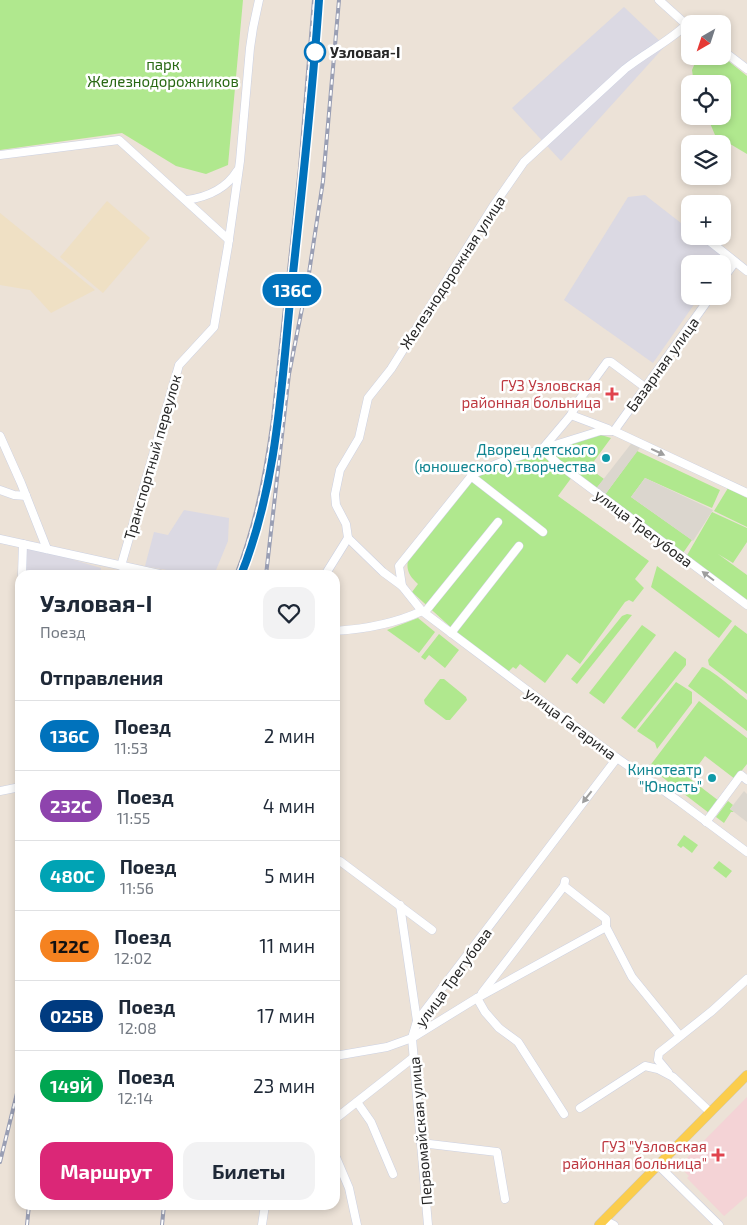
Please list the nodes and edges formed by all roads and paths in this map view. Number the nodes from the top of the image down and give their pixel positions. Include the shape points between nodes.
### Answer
1 (260, 0) edge
2 (659, 0) edge
3 (681, 20) edge
4 (681, 31) edge
5 (731, 57) edge
6 (747, 69) edge
7 (0, 155) edge
8 (239, 168) junction
9 (187, 200) junction
10 (229, 240) junction
11 (715, 245) edge
12 (735, 262) junction
13 (731, 268) edge
14 (747, 270) edge
15 (705, 305) edge
16 (646, 388) junction
17 (571, 415) junction
18 (614, 431) junction
19 (0, 436) edge
20 (542, 448) junction
21 (471, 476) junction
22 (0, 490) edge
23 (747, 493) edge
24 (26, 496) junction
25 (498, 522) dead end
26 (543, 532) dead end
27 (348, 538) junction
28 (0, 539) edge
29 (23, 544) junction
30 (519, 546) dead end
31 (47, 549) junction
32 (121, 566) junction
33 (22, 570) edge
34 (140, 570) edge
35 (328, 570) edge
36 (402, 586) junction
37 (747, 605) edge
38 (424, 612) junction
39 (340, 631) edge
40 (451, 633) junction
41 (617, 758) junction
42 (744, 778) edge
43 (15, 788) edge
44 (0, 791) edge
45 (706, 822) junction
46 (747, 852) edge
47 (340, 861) edge
48 (400, 906) junction
49 (606, 927) junction
50 (432, 930) dead end
51 (747, 979) edge
52 (478, 997) junction
53 (417, 1021) junction
54 (680, 1036) junction
55 (412, 1038) junction
56 (340, 1055) edge
57 (414, 1058) junction
58 (747, 1075) edge
59 (673, 1077) junction
60 (357, 1102) junction
61 (580, 1108) dead end
62 (710, 1112) junction
63 (564, 1114) dead end
64 (340, 1115) edge
65 (421, 1143) junction
66 (658, 1165) junction
67 (340, 1167) edge
68 (393, 1174) dead end
69 (505, 1199) dead end
70 (264, 1210) edge
71 (601, 1222) edge
72 (262, 1225) edge
73 (357, 1225) edge
74 (428, 1225) edge
75 (614, 1225) edge
76 (719, 1225) edge

1 - 8 street via 252,28
2 - 3 street
4 - 27 street, Железнодорожная улица via 625,69 524,162 494,205 400,355 368,398 359,438 340,470 335,494
5 - 6 street
7 - 9 street via 119,140
8 - 9 street via 226,185 204,198
8 - 10 street
9 - 10 street
10 - 32 street, Транспортный переулок via 214,327 179,365
11 - 12 street
12 - 13 street
12 - 14 street
15 - 16 street, Базарная улица
16 - 17 street via 609,361
16 - 18 street, Базарная улица
17 - 18 street
17 - 20 street
18 - 20 street via 600,431
18 -> 23 street
19 - 24 street
20 - 21 street via 504,460
37 -> 20 street, улица Трегубова via 557,463
21 - 26 street
21 - 36 street via 399,566
22 - 24 street
24 - 31 street
25 - 38 street
27 - 35 street
27 - 36 street, улица Гагарина
28 - 29 street
29 - 31 street
29 - 33 street
30 - 40 street
31 - 32 street
32 - 34 street
36 - 38 street, улица Гагарина
38 - 39 street via 378,627
38 - 40 street, улица Гагарина
40 - 41 street, улица Гагарина
41 - 45 street, улица Гагарина
41 -> 53 street, улица Трегубова
42 - 45 street
43 - 44 street
45 - 46 street, улица Гагарина
47 - 48 street
48 - 50 street
48 - 53 street
49 - 52 street, улица Трегубова
49 - 52 street via 606,919 565,884
49 - 54 street via 632,977
51 - 54 street
52 - 55 street, улица Трегубова
52 - 63 street via 485,1012 499,1028 518,1042
53 - 55 street, улица Трегубова
54 - 59 street via 659,1053 658,1060
55 - 56 street via 387,1047
55 - 57 street, Первомайская улица
57 - 60 street
57 - 65 street, Первомайская улица
58 - 62 main road
59 - 61 street via 645,1066
59 - 62 street
60 - 64 street
60 - 68 street via 371,1122
62 - 66 main road
65 - 69 street via 498,1152
65 - 74 street, Первомайская улица
66 - 71 main road
66 - 76 street
67 - 73 street via 349,1188
70 - 72 street
71 - 75 street

